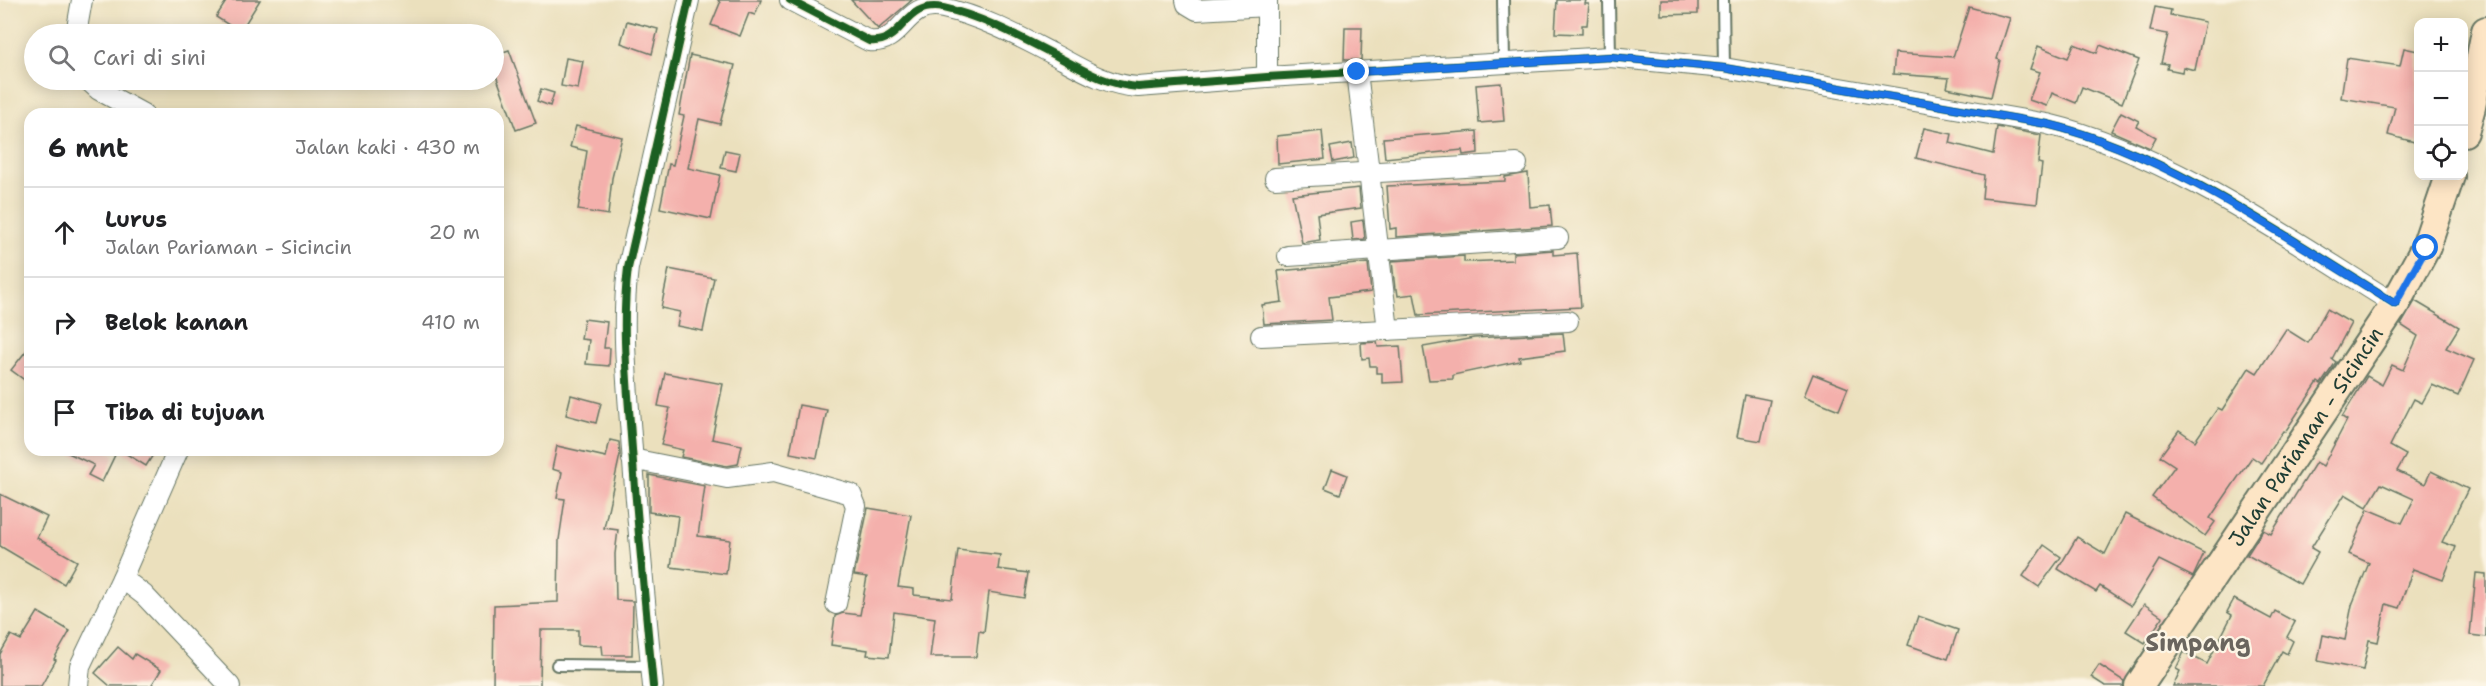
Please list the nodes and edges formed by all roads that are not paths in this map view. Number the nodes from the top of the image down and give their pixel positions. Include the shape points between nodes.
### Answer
1 (82, 0) edge
2 (689, 0) edge
3 (790, 0) edge
4 (1186, 0) edge
5 (1503, 0) edge
6 (1609, 0) edge
7 (1724, 0) edge
8 (1267, 3) edge
9 (78, 24) edge
10 (2486, 31) edge
11 (1610, 57) junction
12 (1504, 63) junction
13 (1724, 68) junction
14 (1357, 72) junction
15 (1267, 77) junction
16 (99, 90) edge
17 (132, 108) edge
18 (2474, 116) edge
19 (1517, 164) dead end
20 (1370, 171) junction
21 (1275, 178) dead end
22 (2449, 180) edge
23 (1558, 238) dead end
24 (1380, 249) junction
25 (1288, 256) dead end
26 (2395, 304) junction
27 (1568, 321) dead end
28 (1388, 330) junction
29 (1261, 336) dead end
30 (176, 456) edge
31 (632, 459) junction
32 (134, 587) junction
33 (836, 604) dead end
34 (557, 665) dead end
35 (652, 676) edge
36 (78, 686) edge
37 (230, 686) edge
38 (2139, 686) edge

1 - 9 street
2 - 31 street via 628,268 624,337
3 - 15 street via 870,41 880,42 890,38 921,8 945,8 1003,30 1118,86
4 - 8 street via 1197,10
5 - 12 lane
6 - 11 lane
7 - 13 lane
8 - 15 street
10 - 18 main road
11 - 12 street
11 - 13 street
12 - 14 street
13 - 26 street via 2047,124 2091,136 2210,193
14 - 15 street
14 - 20 street
16 - 17 street
19 - 20 street
20 - 21 street
20 - 24 street
22 - 26 main road, Jalan Pariaman - Sicincin via 2426,248
23 - 24 street
24 - 25 street
24 - 28 street
26 - 38 main road, Jalan Pariaman - Sicincin
27 - 28 street
28 - 29 street
30 - 32 street
31 - 33 street via 727,478 773,472 851,494 856,506
31 - 35 street
32 - 36 street via 80,666
32 - 37 street
34 - 35 lane

